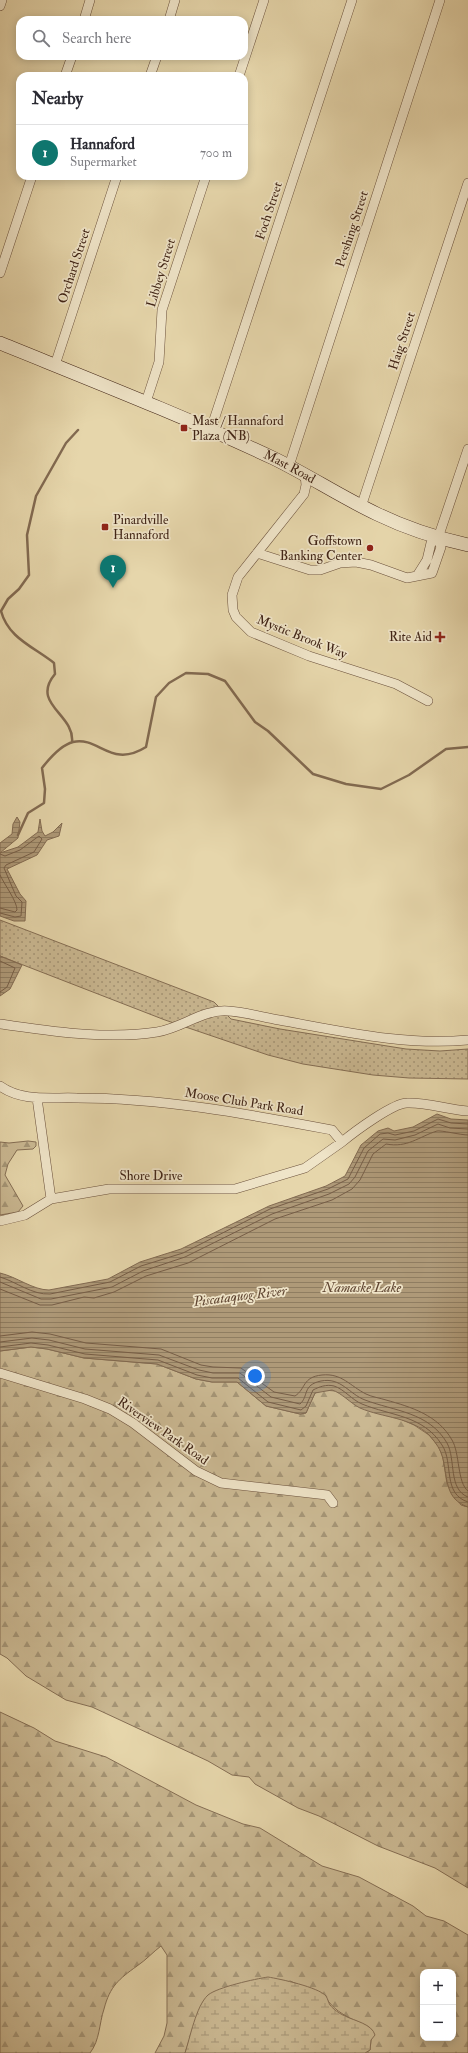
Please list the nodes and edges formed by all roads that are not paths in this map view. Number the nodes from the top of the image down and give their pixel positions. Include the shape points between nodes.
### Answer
1 (2, 0) edge
2 (90, 0) edge
3 (175, 0) edge
4 (264, 0) edge
5 (352, 0) edge
6 (440, 0) edge
7 (0, 6) edge
8 (85, 16) edge
9 (170, 16) edge
10 (248, 49) edge
11 (71, 60) edge
12 (156, 60) edge
13 (244, 60) edge
14 (66, 72) edge
15 (151, 72) edge
16 (240, 72) edge
17 (31, 180) edge
18 (116, 180) edge
19 (205, 180) edge
20 (468, 183) edge
21 (0, 273) edge
22 (0, 343) edge
23 (55, 365) junction
24 (146, 402) junction
25 (211, 429) junction
26 (468, 449) edge
27 (289, 466) junction
28 (305, 474) junction
29 (361, 507) junction
30 (438, 538) junction
31 (468, 545) edge
32 (257, 553) junction
33 (417, 576) junction
34 (428, 701) dead end
35 (0, 1024) edge
36 (468, 1040) edge
37 (0, 1086) edge
38 (37, 1098) junction
39 (468, 1112) edge
40 (342, 1142) junction
41 (51, 1199) junction
42 (0, 1221) edge
43 (0, 1372) edge
44 (333, 1503) dead end

1 - 7 street
2 - 8 street
3 - 9 street
4 - 10 street
5 - 25 street, Foch Street
6 - 27 street, Pershing Street
11 - 14 street
12 - 15 street
13 - 16 street
17 - 21 street
18 - 23 street, Orchard Street
19 - 24 street, Libbey Street via 162,310 159,362
20 - 29 street, Haig Street
22 - 23 main road, Mast Road
23 - 24 main road, Mast Road
24 - 25 main road, Mast Road
25 - 27 main road, Mast Road
26 - 30 street
27 - 28 main road, Mast Road
28 - 29 main road, Mast Road
28 - 32 street, Mystic Brook Way via 304,494
29 - 30 main road, Mast Road
30 - 31 main road, Mast Road
30 - 33 street via 430,543 427,560
30 - 33 street via 441,547 432,573
32 - 33 street via 310,570 356,562 407,578
32 - 34 street, Mystic Brook Way via 238,577 232,595 233,610 245,628 309,656 396,684
35 - 36 street via 73,1033 137,1035 180,1026 211,1012 229,1011 408,1040 445,1043
37 - 38 street, Moose Club Park Road via 15,1094
38 - 40 street, Moose Club Park Road via 88,1098 196,1106 332,1130
38 - 41 street
39 - 40 street via 422,1104 401,1104
40 - 41 street, Shore Drive via 305,1168 235,1189 125,1188
41 - 42 street via 25,1215
43 - 44 street, Riverview Park Road via 110,1409 133,1423 196,1471 221,1483 300,1490 327,1495

